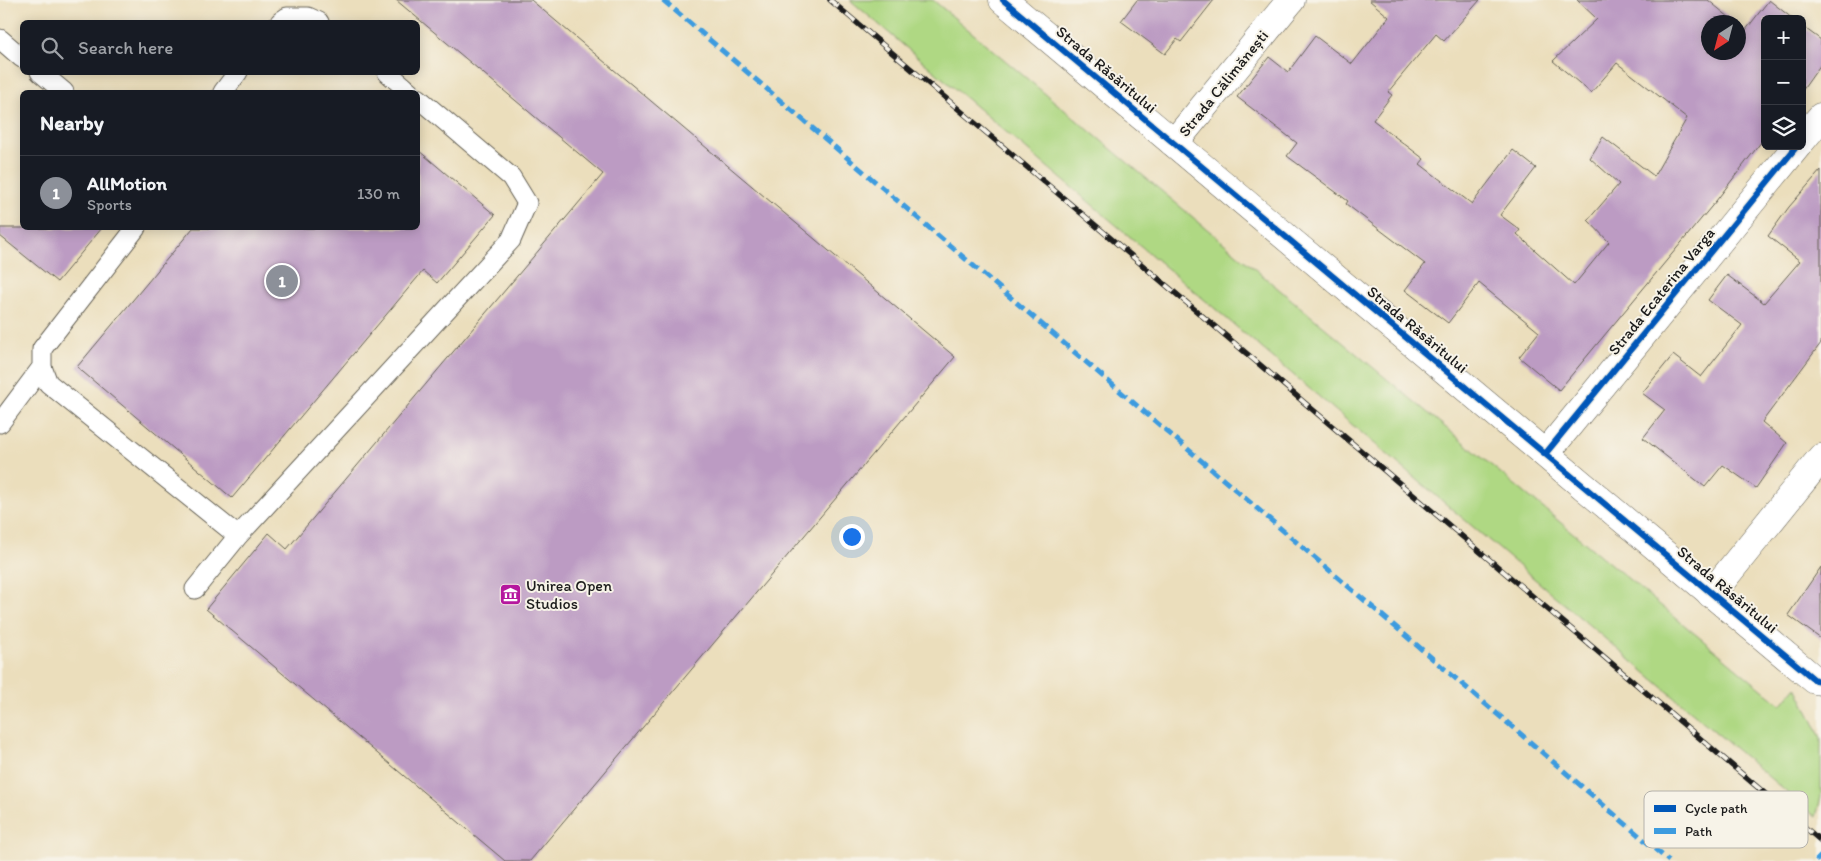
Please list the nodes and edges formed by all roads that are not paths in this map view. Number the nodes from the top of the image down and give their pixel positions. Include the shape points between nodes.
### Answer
1 (1003, 0) edge
2 (1291, 0) edge
3 (283, 20) edge
4 (315, 20) edge
5 (0, 39) edge
6 (20, 56) edge
7 (44, 75) edge
8 (236, 75) edge
9 (390, 75) edge
10 (62, 90) edge
11 (224, 90) edge
12 (408, 90) edge
13 (420, 100) edge
14 (1821, 117) edge
15 (1806, 135) edge
16 (1174, 143) junction
17 (1794, 150) edge
18 (134, 230) edge
19 (42, 367) junction
20 (0, 423) edge
21 (1546, 453) junction
22 (1821, 458) edge
23 (238, 536) junction
24 (195, 589) dead end
25 (1711, 594) junction
26 (1818, 680) edge

1 - 16 street, Strada Răsăritului
2 - 16 street, Strada Călimănești
3 - 4 lane via 287,17
5 - 6 lane
7 - 10 lane
8 - 11 lane
9 - 12 lane
13 - 23 lane via 511,177 527,203 511,240
14 - 15 street
16 - 21 street, Strada Răsăritului
17 - 21 street, Strada Ecaterina Varga
18 - 19 lane via 42,349
19 - 20 lane
19 - 23 lane via 48,382
21 - 25 street, Strada Răsăritului
22 - 25 street
23 - 24 lane
25 - 26 street, Strada Răsăritului

